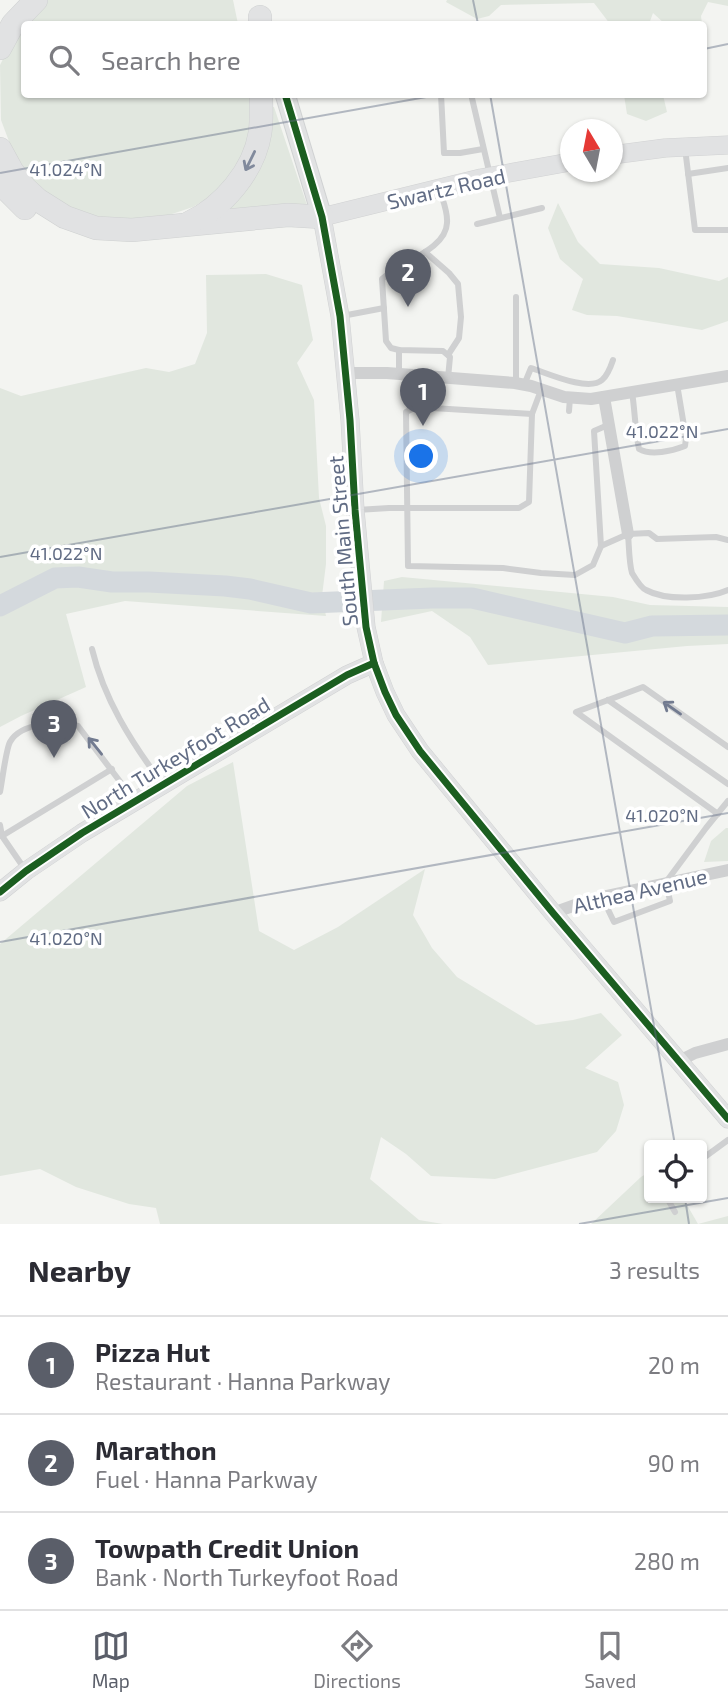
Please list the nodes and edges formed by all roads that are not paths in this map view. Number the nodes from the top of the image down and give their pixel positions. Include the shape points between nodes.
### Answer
1 (36, 0) edge
2 (0, 48) edge
3 (261, 98) edge
4 (286, 98) edge
5 (441, 98) edge
6 (472, 98) edge
7 (728, 145) edge
8 (684, 146) junction
9 (0, 149) edge
10 (483, 149) junction
11 (623, 154) edge
12 (560, 164) edge
13 (728, 169) edge
14 (688, 174) junction
15 (490, 177) junction
16 (0, 183) edge
17 (440, 189) junction
18 (542, 208) dead end
19 (322, 217) junction
20 (500, 218) junction
21 (187, 224) junction
22 (477, 224) dead end
23 (728, 230) edge
24 (425, 252) junction
25 (516, 297) dead end
26 (384, 309) junction
27 (340, 316) junction
28 (399, 350) junction
29 (448, 355) junction
30 (613, 360) dead end
31 (345, 373) junction
32 (399, 374) junction
33 (728, 376) edge
34 (448, 378) junction
35 (520, 384) junction
36 (593, 384) junction
37 (677, 384) junction
38 (541, 390) junction
39 (632, 392) junction
40 (600, 398) junction
41 (532, 414) junction
42 (609, 424) junction
43 (407, 508) junction
44 (355, 510) junction
45 (628, 534) junction
46 (728, 540) edge
47 (601, 546) junction
48 (728, 590) edge
49 (92, 649) dead end
50 (373, 663) junction
51 (608, 700) junction
52 (728, 747) edge
53 (112, 769) junction
54 (728, 784) edge
55 (163, 785) junction
56 (0, 792) edge
57 (135, 801) junction
58 (728, 801) edge
59 (718, 814) junction
60 (0, 825) edge
61 (2, 836) edge
62 (728, 870) edge
63 (26, 871) junction
64 (666, 882) junction
65 (0, 892) edge
66 (601, 897) junction
67 (553, 913) junction
68 (728, 1044) edge
69 (679, 1061) junction
70 (728, 1119) edge
71 (728, 1140) edge
72 (707, 1155) edge
73 (670, 1203) edge
74 (675, 1212) dead end

1 - 2 highway via 13,24
3 -> 21 highway via 258,145 243,176 231,192
4 - 19 main road, South Main Street
5 - 10 lane via 444,153
6 - 10 lane
7 - 8 main road
8 - 11 main road
8 - 14 lane
9 - 21 highway via 25,188 77,222 114,230
10 - 15 lane
12 - 15 main road, Swartz Road
13 - 14 lane
14 - 23 lane via 695,230
15 - 17 main road, Swartz Road
15 - 20 lane
16 - 19 highway via 50,225 110,243 272,230
17 - 19 main road, Swartz Road
17 - 24 lane via 447,225 441,239
18 - 20 lane
19 - 21 highway via 288,215
19 - 27 main road, South Main Street
20 - 22 lane
24 - 26 lane via 382,279
24 - 29 lane via 458,284 459,338
25 - 35 lane
26 - 27 lane
26 - 28 lane via 386,341
27 - 31 main road, South Main Street
28 - 29 lane
28 - 32 lane
29 - 34 lane
30 - 36 lane via 603,380
31 - 32 street
31 - 44 main road, South Main Street
32 - 34 street
33 - 37 street
34 - 35 street
35 - 36 lane via 531,368
35 - 38 street
36 - 40 lane
37 - 39 street
37 - 39 lane via 686,438 685,446 677,449 646,453 639,449
38 - 40 street via 569,404
38 - 41 lane
39 - 40 street
40 - 42 street
41 - 43 lane via 530,502 519,508
41 - 43 lane via 416,407 406,412
42 - 45 street
42 - 47 lane via 594,431
43 - 44 lane
43 - 47 lane via 408,566 575,575 593,565
44 - 50 main road, South Main Street
45 - 46 lane
45 - 47 lane
45 - 48 lane via 632,573 644,589 687,597
49 - 55 lane via 109,699
50 - 55 main road, North Turkeyfoot Road
50 - 67 main road, South Main Street via 420,751
52 -> 51 lane via 643,687
51 - 54 lane
51 - 59 lane via 576,712
53 -> 56 lane via 78,726 41,724 19,732 10,742
53 - 57 lane
53 - 61 lane
55 - 57 main road, North Turkeyfoot Road
57 - 63 main road, North Turkeyfoot Road
58 - 59 lane
59 - 64 lane
60 - 61 lane
61 - 63 lane
62 - 64 street, Althea Avenue
63 - 65 main road, North Turkeyfoot Road
64 - 66 street, Althea Avenue
64 - 66 lane via 670,901 614,922
66 - 67 street, Althea Avenue
67 - 69 main road, South Main Street
68 - 69 street
69 - 70 main road, South Main Street
71 - 72 lane
73 - 74 lane

